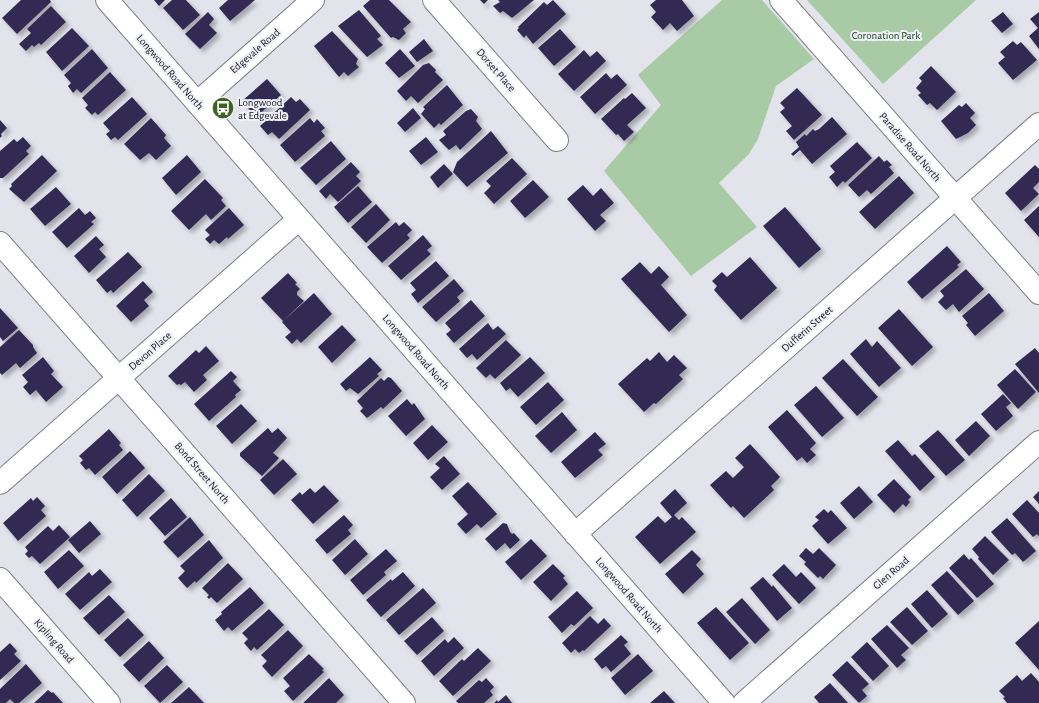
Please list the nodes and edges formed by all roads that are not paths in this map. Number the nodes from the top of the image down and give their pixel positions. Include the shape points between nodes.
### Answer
1 (107, 0) edge
2 (313, 0) edge
3 (434, 0) edge
4 (781, 0) edge
5 (197, 103) junction
6 (1039, 124) edge
7 (557, 140) dead end
8 (956, 198) junction
9 (299, 219) junction
10 (0, 243) edge
11 (1039, 293) edge
12 (118, 378) junction
13 (1039, 442) edge
14 (0, 482) edge
15 (575, 534) junction
16 (0, 579) edge
17 (109, 703) edge
18 (404, 703) edge
19 (724, 703) edge
20 (744, 703) edge

1 - 5 street, Longwood Road North
2 - 5 street, Edgevale Road
3 - 7 street, Dorset Place
4 - 8 street, Paradise Road North
5 - 9 street, Longwood Road North
6 - 8 street, Dufferin Street
8 - 11 street, Paradise Road North
8 - 15 street, Dufferin Street
9 - 12 street, Devon Place
9 - 15 street, Longwood Road North
10 - 12 street, Bond Street North
12 - 14 street, Devon Place
12 - 18 street, Bond Street North
13 - 20 street, Glen Road
15 - 19 street, Longwood Road North
16 - 17 street, Kipling Road

